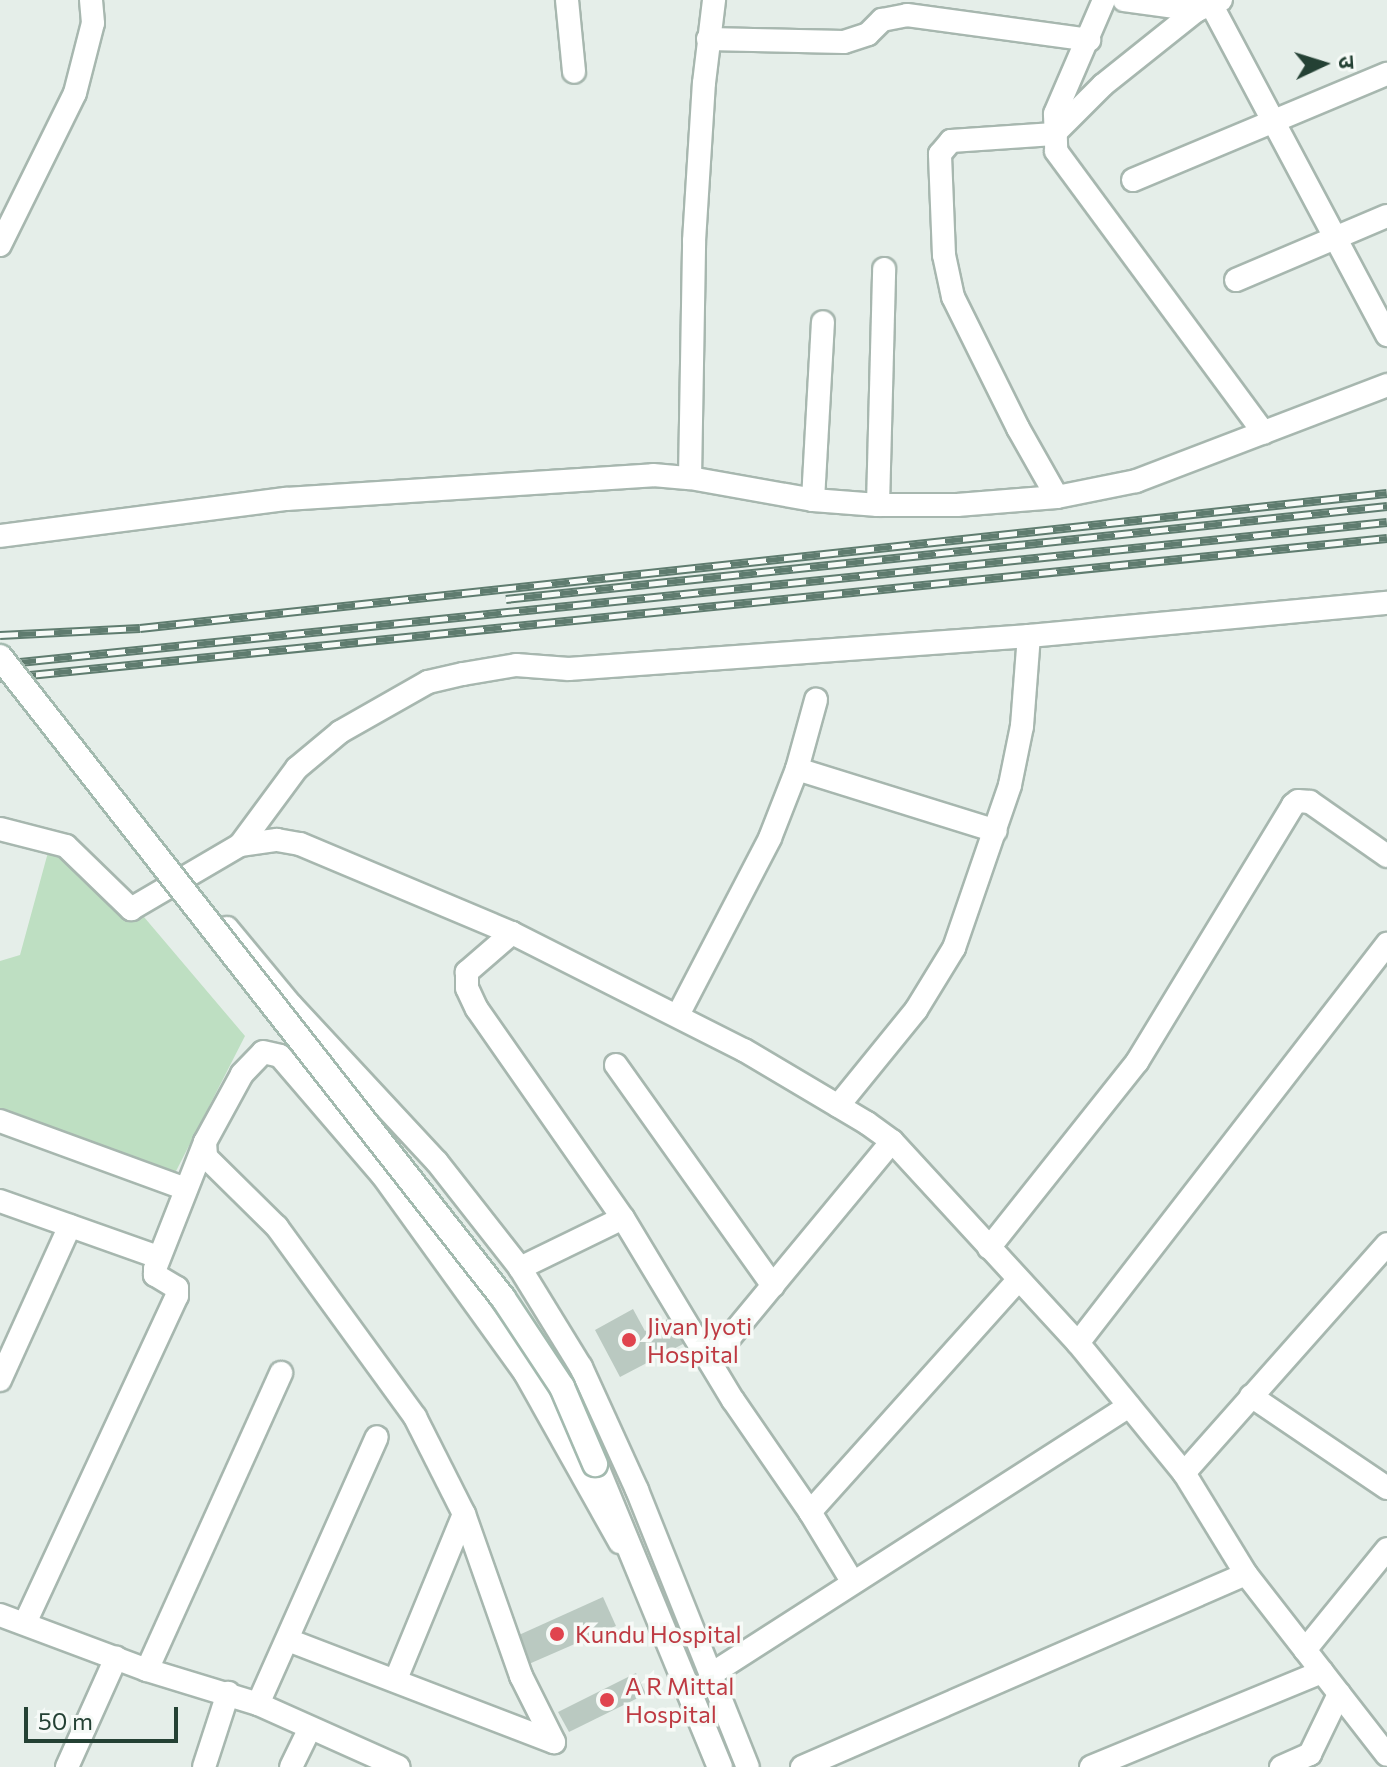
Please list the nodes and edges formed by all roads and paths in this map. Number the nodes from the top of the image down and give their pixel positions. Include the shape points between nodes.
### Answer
1 (91, 0) edge
2 (567, 0) edge
3 (714, 0) edge
4 (1104, 0) edge
5 (1124, 0) edge
6 (1210, 5) edge
7 (708, 39) junction
8 (1089, 40) junction
9 (574, 72) dead end
10 (1387, 74) edge
11 (1273, 122) junction
12 (1054, 134) junction
13 (1133, 180) dead end
14 (1387, 216) edge
15 (1334, 239) junction
16 (0, 245) edge
17 (884, 269) dead end
18 (1236, 280) dead end
19 (823, 322) dead end
20 (1387, 335) edge
21 (1387, 385) edge
22 (1264, 433) junction
23 (690, 478) junction
24 (1057, 497) junction
25 (813, 500) junction
26 (878, 505) junction
27 (0, 536) edge
28 (1387, 603) edge
29 (1029, 636) junction
30 (0, 657) edge
31 (816, 700) dead end
32 (797, 769) junction
33 (0, 829) edge
34 (996, 831) junction
35 (240, 845) junction
36 (1387, 856) edge
37 (185, 877) junction
38 (512, 933) junction
39 (1387, 944) edge
40 (678, 1015) junction
41 (616, 1065) dead end
42 (838, 1106) junction
43 (0, 1121) edge
44 (892, 1141) junction
45 (205, 1142) junction
46 (186, 1189) junction
47 (0, 1201) edge
48 (623, 1218) junction
49 (70, 1226) junction
50 (1387, 1244) edge
51 (989, 1248) junction
52 (158, 1257) junction
53 (520, 1268) junction
54 (1018, 1280) junction
55 (773, 1286) junction
56 (1078, 1343) junction
57 (711, 1360) junction
58 (281, 1373) dead end
59 (0, 1380) edge
60 (1251, 1396) junction
61 (1129, 1406) junction
62 (377, 1437) dead end
63 (1184, 1473) junction
64 (1387, 1488) edge
65 (810, 1512) junction
66 (464, 1514) junction
67 (1387, 1549) edge
68 (640, 1574) junction
69 (1246, 1574) junction
70 (852, 1581) junction
71 (0, 1616) edge
72 (25, 1623) junction
73 (288, 1640) junction
74 (1305, 1650) junction
75 (116, 1658) junction
76 (147, 1670) junction
77 (1322, 1672) junction
78 (710, 1675) junction
79 (396, 1679) junction
80 (228, 1693) junction
81 (1339, 1694) junction
82 (258, 1704) junction
83 (310, 1728) junction
84 (1387, 1755) edge
85 (1307, 1760) edge
86 (67, 1767) edge
87 (204, 1767) edge
88 (291, 1767) edge
89 (399, 1767) edge
90 (720, 1767) edge
91 (748, 1767) edge
92 (802, 1767) edge
93 (1091, 1767) edge
94 (1281, 1767) edge

1 - 16 street via 93,23 75,93
2 - 9 street
3 - 7 street
4 - 8 street
5 - 6 street
6 - 11 street
6 - 12 street via 1103,85
7 - 8 street via 844,42 868,34 882,20 907,15
7 - 23 street via 694,241
8 - 12 street via 1055,114
10 - 11 street
11 - 13 street
11 - 15 street
12 - 22 street via 1062,163
12 - 24 street via 951,141 940,154 944,255 953,297
14 - 15 street
15 - 18 street
15 - 20 street
17 - 26 street
19 - 25 street
21 - 22 street
22 - 24 street via 1136,481
23 - 25 street
23 - 27 street via 653,475 314,497
24 - 26 street
25 - 26 street
28 - 29 street
29 - 34 street via 1022,726
29 - 35 street via 569,669 516,665 428,682 390,701 310,756
30 - 68 main road, bridge via 503,1298 562,1387
31 - 32 street
32 - 34 street
32 - 40 street via 755,870
33 - 37 street via 66,846 131,909
34 - 42 street via 967,916 939,975
35 - 37 street
35 - 38 street via 277,840 300,844
36 - 51 street via 1310,802 1293,805 1137,1062
37 - 53 street via 291,1005 437,1162
38 - 40 street
38 - 48 street via 472,965 467,988
39 - 56 street
40 - 42 street
41 - 55 street
42 - 44 street
43 - 46 street
44 - 51 street
44 - 55 street
45 - 46 street
45 - 66 street via 206,1157 277,1227 415,1417
45 - 68 street via 242,1074 263,1052 280,1056 383,1176 525,1373
46 - 52 street
47 - 49 street
48 - 53 street
48 - 57 street
49 - 52 street
49 - 59 street
50 - 60 street
51 - 54 street
52 - 72 street via 155,1275 175,1285 177,1296
53 - 78 street via 581,1367 637,1490
54 - 56 street
54 - 65 street
55 - 57 street
56 - 61 street
57 - 65 street
58 - 76 street
60 - 63 street
60 - 64 street
61 - 63 street
61 - 70 street
62 - 73 street
63 - 69 street
65 - 70 street
66 - 79 street
66 - 79 street via 521,1676 555,1741
67 - 74 street
68 - 90 main road
69 - 74 street
69 - 92 street
70 - 78 street
71 - 72 street
72 - 75 street
73 - 79 street
73 - 82 street
74 - 77 street
75 - 76 street
75 - 86 street
76 - 80 street
77 - 81 street
77 - 93 street
78 - 91 street
80 - 82 street
80 - 87 street
81 - 84 street
81 - 85 street
82 - 83 street
83 - 88 street
83 - 89 street
85 - 94 street

